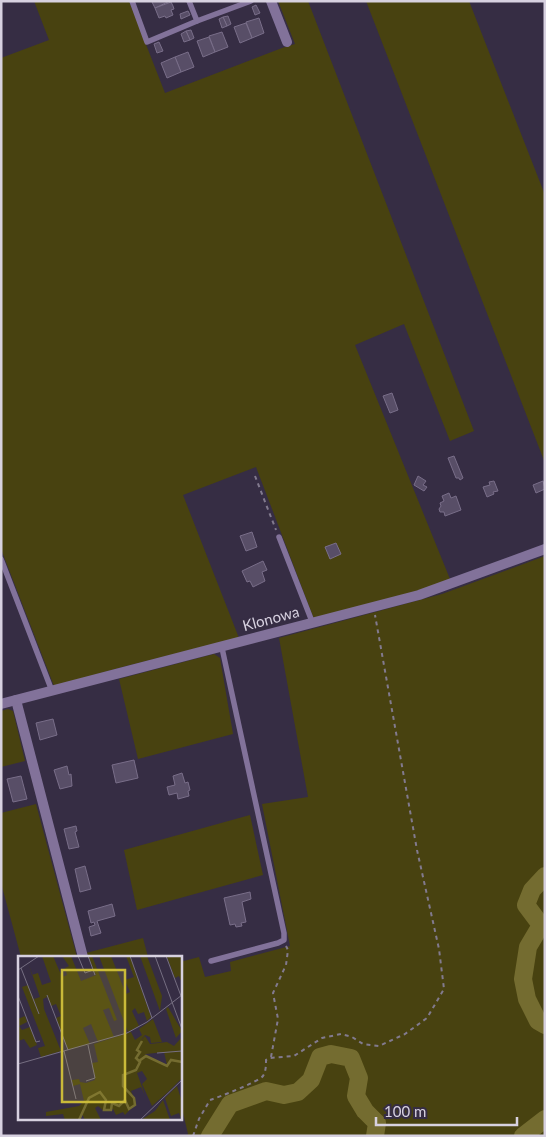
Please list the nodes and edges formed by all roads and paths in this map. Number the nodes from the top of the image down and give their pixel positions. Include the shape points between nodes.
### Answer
1 (132, 1) edge
2 (189, 1) edge
3 (250, 1) edge
4 (271, 1) edge
5 (197, 21) junction
6 (287, 42) dead end
7 (255, 476) dead end
8 (279, 537) joint
9 (545, 549) edge
10 (1, 559) edge
11 (374, 608) junction
12 (313, 624) junction
13 (222, 648) junction
14 (52, 691) junction
15 (16, 700) junction
16 (1, 704) edge
17 (284, 940) junction
18 (83, 956) edge
19 (211, 961) dead end
20 (270, 1058) junction
21 (193, 1136) edge

1 - 5 lane via 147,42
2 - 5 lane
3 - 5 lane
4 - 6 street
7 - 8 path
8 - 12 lane
9 - 11 street, Klonowa via 420,595
10 - 14 lane
11 - 12 street, Klonowa
11 - 20 path via 444,989 427,1018 405,1034 379,1046 363,1044 341,1034 322,1038 294,1056
12 - 13 street, Klonowa
13 - 14 street, Klonowa
13 - 17 lane
14 - 15 street, Klonowa
15 - 16 street, Klonowa
15 - 18 street
17 - 19 lane
17 - 20 path via 288,950 286,965 273,993 278,1020
20 - 21 path via 266,1060 262,1077 230,1094 210,1100

